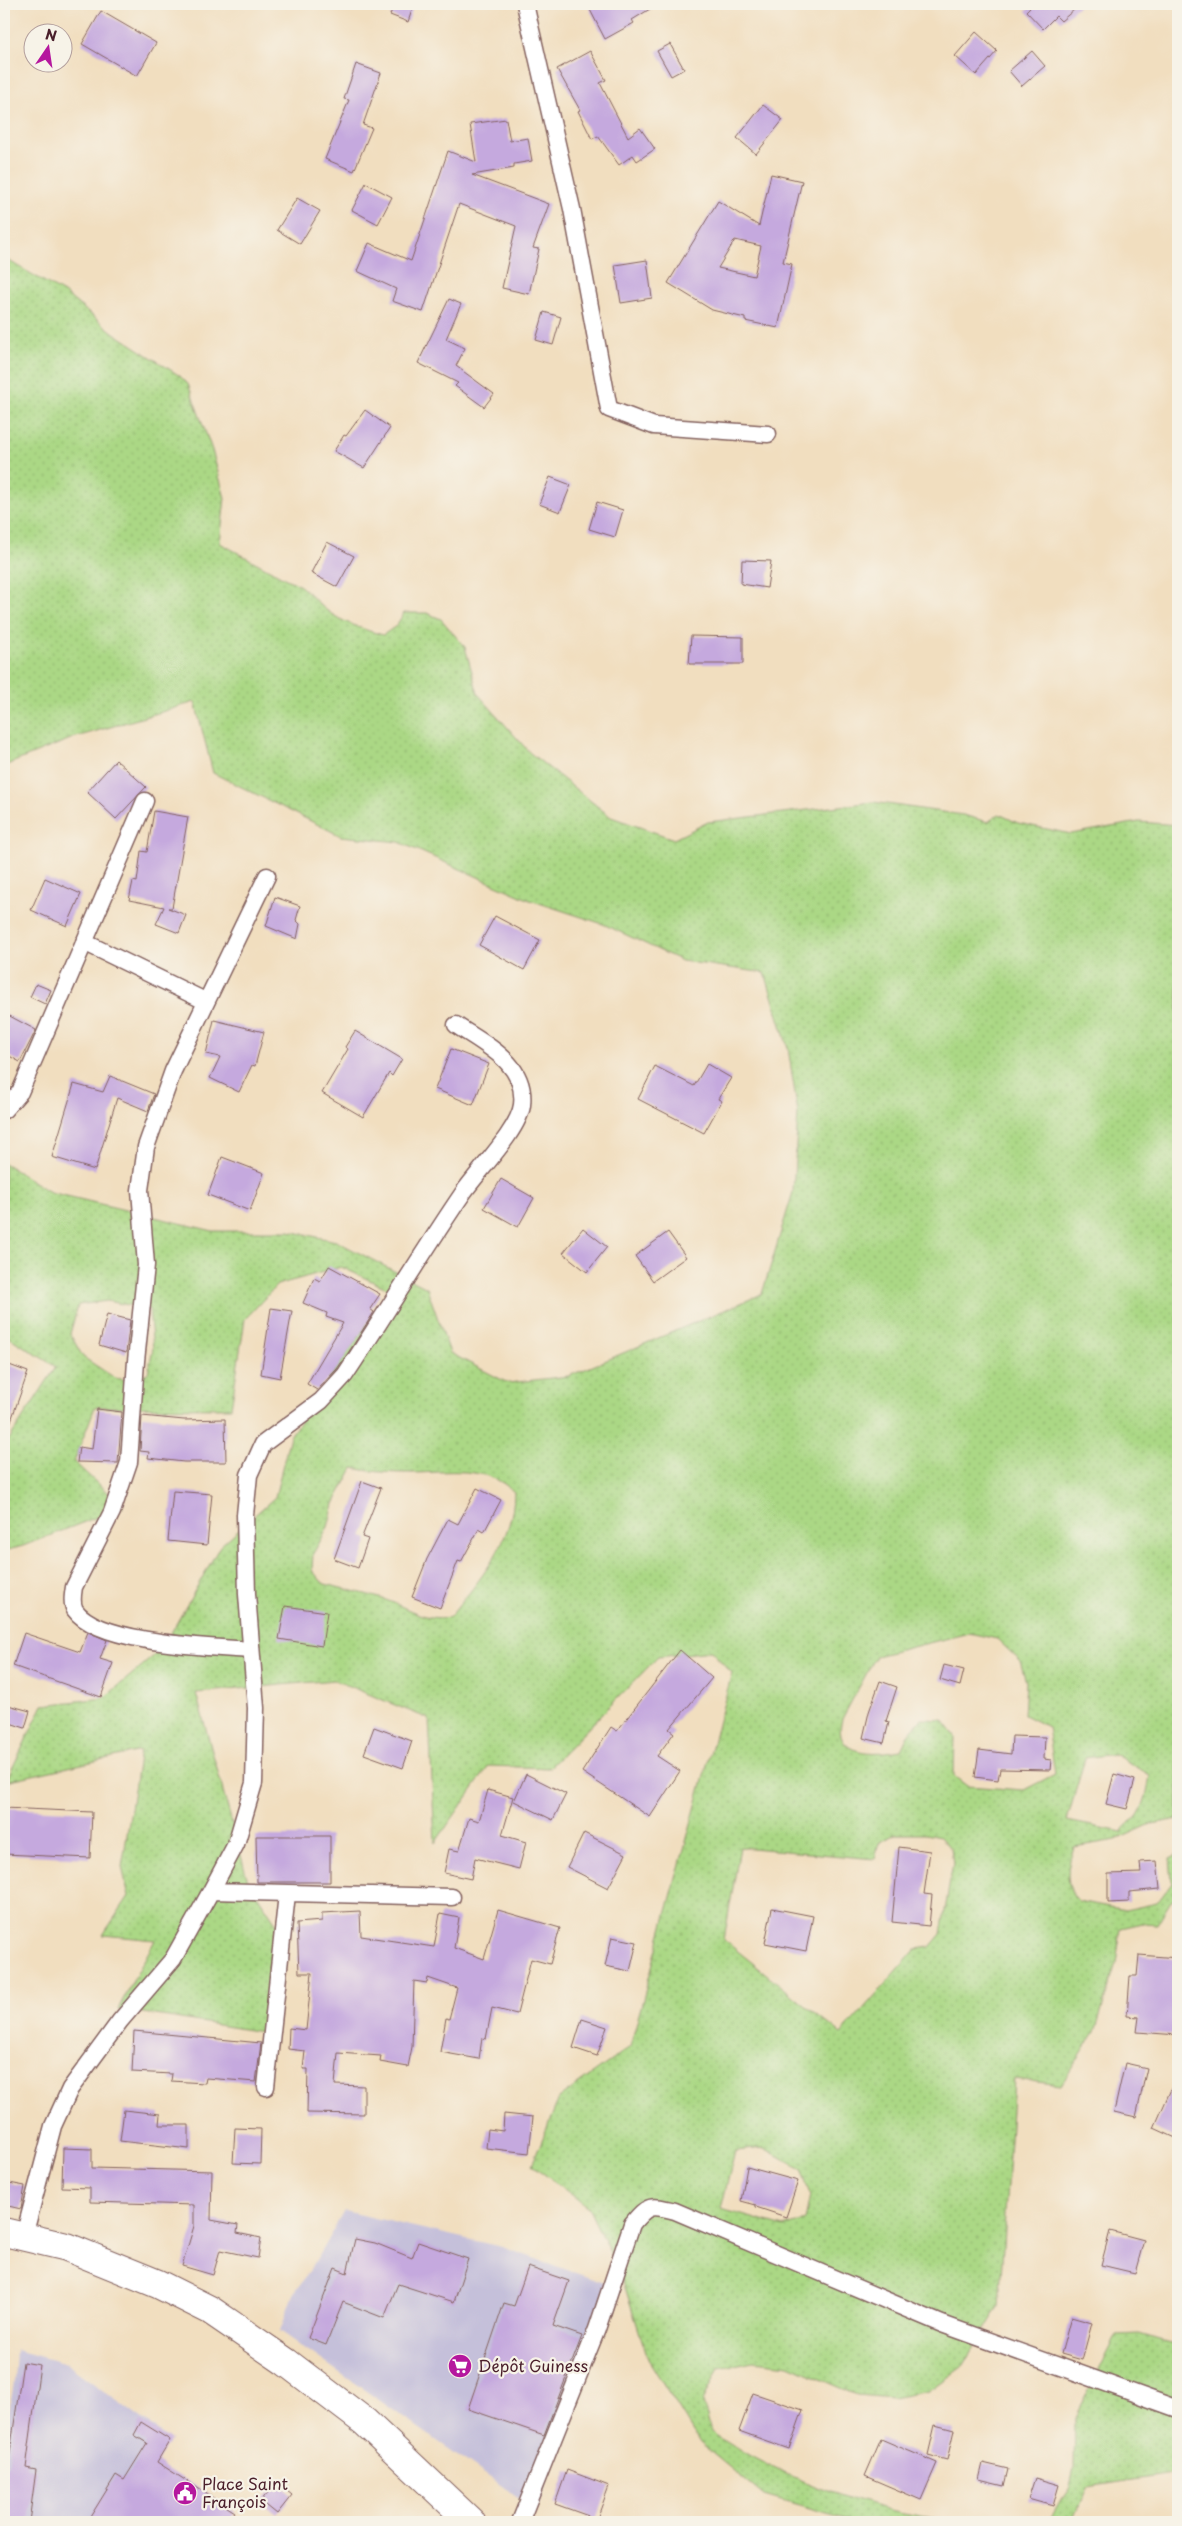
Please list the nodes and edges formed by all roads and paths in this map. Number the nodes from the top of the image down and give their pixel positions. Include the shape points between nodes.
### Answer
1 (525, 4) edge
2 (768, 434) dead end
3 (146, 801) dead end
4 (267, 876) dead end
5 (84, 942) junction
6 (205, 1001) junction
7 (456, 1025) dead end
8 (4, 1110) edge
9 (251, 1650) junction
10 (211, 1891) junction
11 (288, 1894) junction
12 (452, 1897) dead end
13 (266, 2087) dead end
14 (14, 2234) edge
15 (1178, 2409) edge
16 (471, 2522) edge
17 (520, 2522) edge

1 - 2 street via 572,209 609,409 654,426
3 - 5 street
4 - 6 street
5 - 6 street
5 - 8 street via 20,1092
6 - 9 street via 173,1071 146,1147 140,1190 146,1265 129,1462 112,1512 74,1587 72,1598 75,1609 88,1620 117,1633 172,1644
7 - 9 street via 508,1060 519,1080 522,1106 508,1136 464,1192 345,1375 321,1401 263,1444 249,1475 245,1515
9 - 10 street via 256,1708 254,1783 236,1844
10 - 11 street
10 - 14 street via 173,1959 120,2021 70,2089 53,2126
11 - 12 street
11 - 13 street
14 - 16 highway via 67,2247 158,2284 210,2310 365,2422
15 - 17 street via 942,2324 675,2210 654,2206 643,2210 632,2224 597,2329

